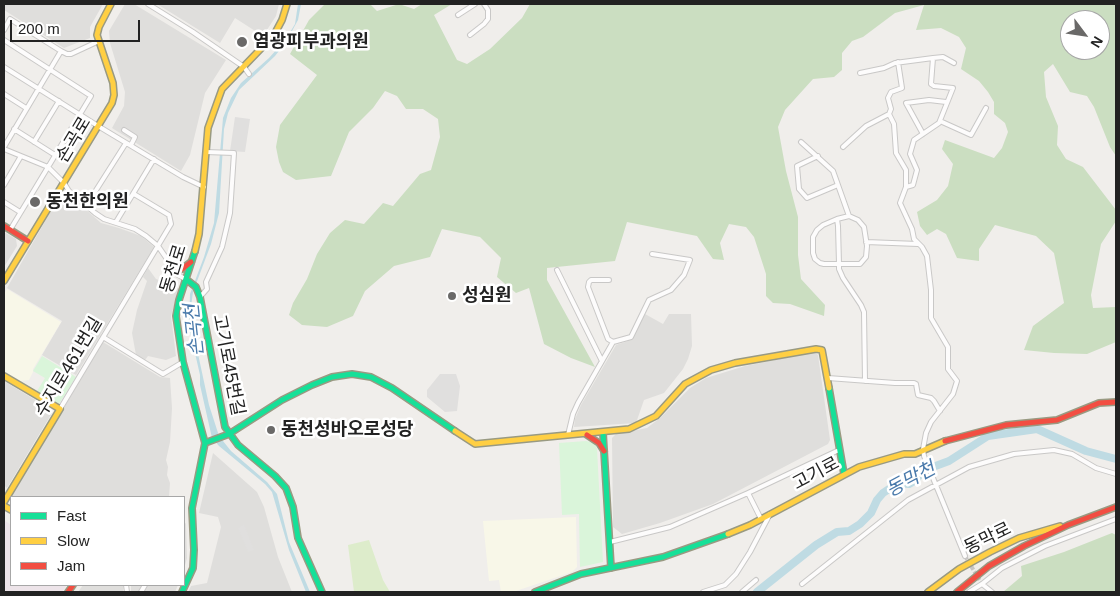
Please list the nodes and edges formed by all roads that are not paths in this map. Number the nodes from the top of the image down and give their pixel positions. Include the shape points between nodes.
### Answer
1 (111, 4) edge
2 (148, 4) edge
3 (287, 4) edge
4 (474, 4) edge
5 (484, 4) edge
6 (458, 15) dead end
7 (4, 30) edge
8 (470, 35) dead end
9 (4, 40) edge
10 (98, 41) junction
11 (61, 51) junction
12 (932, 58) junction
13 (898, 62) junction
14 (954, 64) dead end
15 (4, 67) edge
16 (244, 67) junction
17 (50, 70) junction
18 (860, 73) dead end
19 (249, 74) dead end
20 (38, 88) junction
21 (4, 94) edge
22 (59, 101) junction
23 (946, 102) junction
24 (26, 108) junction
25 (986, 108) dead end
26 (80, 114) junction
27 (889, 114) junction
28 (940, 121) junction
29 (98, 126) junction
30 (14, 130) junction
31 (124, 130) dead end
32 (923, 134) junction
33 (34, 142) junction
34 (801, 142) dead end
35 (126, 143) junction
36 (130, 145) junction
37 (842, 147) dead end
38 (4, 148) edge
39 (206, 152) junction
40 (55, 155) junction
41 (21, 156) junction
42 (818, 156) junction
43 (154, 159) junction
44 (48, 167) junction
45 (64, 182) junction
46 (4, 185) edge
47 (838, 185) junction
48 (906, 186) junction
49 (204, 187) junction
50 (134, 194) junction
51 (4, 202) edge
52 (86, 206) junction
53 (20, 212) junction
54 (849, 216) junction
55 (837, 219) junction
56 (116, 222) junction
57 (4, 226) edge
58 (10, 230) junction
59 (28, 241) junction
60 (866, 242) junction
61 (918, 244) junction
62 (158, 246) junction
63 (652, 254) dead end
64 (194, 258) junction
65 (839, 264) junction
66 (558, 270) dead end
67 (174, 271) junction
68 (187, 280) junction
69 (609, 280) dead end
70 (4, 281) edge
71 (199, 294) junction
72 (103, 337) junction
73 (613, 342) junction
74 (602, 361) junction
75 (183, 362) junction
76 (4, 376) edge
77 (828, 378) junction
78 (865, 381) junction
79 (1116, 402) edge
80 (60, 409) junction
81 (940, 411) junction
82 (603, 433) junction
83 (229, 434) junction
84 (587, 434) junction
85 (568, 435) junction
86 (207, 442) junction
87 (923, 449) junction
88 (839, 450) junction
89 (604, 453) junction
90 (844, 474) junction
91 (1116, 474) edge
92 (936, 485) junction
93 (748, 494) junction
94 (4, 502) edge
95 (1116, 507) edge
96 (185, 512) edge
97 (192, 513) junction
98 (770, 514) junction
99 (761, 519) junction
100 (1116, 520) edge
101 (1068, 525) junction
102 (610, 542) junction
103 (965, 556) tunnel mouth
104 (611, 568) junction
105 (756, 580) dead end
106 (185, 583) edge
107 (802, 584) dead end
108 (982, 584) junction
109 (322, 592) edge
110 (535, 592) edge
111 (703, 592) edge
112 (742, 592) edge
113 (928, 592) edge
114 (957, 592) edge
115 (969, 592) edge
116 (992, 592) edge

1 - 10 street via 98,26
2 - 16 street
3 - 16 street, 동천로 via 279,28
4 - 6 street
5 - 8 street via 488,18
7 - 11 street via 10,19
9 - 17 street
10 - 11 street via 71,54
10 - 29 street, 손곡로 via 113,83 114,96
11 - 17 street
12 - 13 street
12 - 14 street via 943,57
12 - 23 street via 931,84 953,88
13 - 18 street
13 - 27 street via 902,88 891,92
15 - 20 street
16 - 19 street
16 - 39 street, 동천로 via 222,89 208,128
17 - 20 street
17 - 26 street via 91,96
20 - 22 street
20 - 24 street
21 - 24 street
22 - 26 street
22 - 33 street
23 - 28 street
23 - 32 street via 906,103
24 - 30 street
25 - 28 street via 971,135
26 - 29 street
26 - 40 street
27 - 37 street via 866,126
27 - 48 street via 894,124 896,153 906,170
28 - 32 street
29 - 35 street
29 - 45 street, 손곡로
30 - 33 street
30 - 38 street
31 - 36 street via 136,136
32 - 48 street via 914,140 910,154 917,170 913,185
33 - 40 street
34 - 42 street
35 - 36 street
35 - 52 street
36 - 43 street
38 - 41 street
39 - 49 street, 동천로
39 - 71 street via 234,154 230,213 222,247 206,282 207,289
40 - 44 street
41 - 44 street
41 - 46 street
42 - 47 street via 833,171
42 - 47 street via 797,166 799,189 807,198
43 - 49 street
43 - 50 street
44 - 45 street
44 - 53 street
45 - 52 street
45 - 59 street, 손곡로
47 - 54 street
48 - 61 street via 900,203
49 - 64 street, 동천로
50 - 56 street
50 - 62 street, 수지로461번길 via 169,216 171,224
51 - 53 street
52 - 56 street via 104,219
53 - 58 street
54 - 55 street
54 - 60 street via 864,227
55 - 65 street
55 - 65 street via 817,230 813,237 813,254 820,263
56 - 62 street
57 - 58 street
58 - 59 street
59 - 70 street, 손곡로
60 - 61 street
60 - 65 street via 866,257 860,264
61 - 81 street via 927,256 931,318 948,347 948,369 957,381 953,394
62 - 67 street
62 - 72 street, 수지로461번길
63 - 73 street via 690,260 674,288 649,300 631,337
64 - 67 street via 187,267
64 - 68 street, 동천로
65 - 78 street via 843,278 864,312
66 - 74 street
67 - 68 street
68 - 71 street
68 - 75 street, 동천로 via 176,316
69 - 73 street via 591,280 588,287 608,338
71 - 83 street, 고기로45번길
72 - 75 street via 163,374
72 - 80 street, 수지로461번길
73 - 74 street
74 - 85 street via 575,410
75 - 86 street, 동천로
76 - 80 street
77 - 78 street
77 - 82 street via 822,350 816,349 734,363 711,370 685,384 648,422
77 - 88 street
78 - 81 street via 914,383 918,395 930,398
79 - 87 street, 고기로 via 1099,403 1057,420 967,434
80 - 94 street, 수지로461번길
81 - 87 street via 926,433
82 - 84 street
82 - 89 street
83 - 85 street via 312,384 352,374 388,385 475,444
83 - 86 street
83 - 109 street, 고기로45번길 via 286,488 298,538
84 - 85 street
84 - 89 street via 599,443
86 - 97 street, 동천로
87 - 90 street, 고기로
87 - 92 street
88 - 90 street
88 - 93 street
89 - 102 street
90 - 98 street, 고기로
91 - 92 street via 1096,468 1072,454 1054,450 1014,454 969,467
92 - 103 street
92 - 107 street via 908,500
93 - 99 street
93 - 102 street via 670,527
95 - 101 street, 동막로
96 - 97 street
97 - 106 street, 동천로 via 193,563
98 - 99 street, 고기로
98 - 111 street via 736,574 725,585
99 - 104 street, 고기로 via 678,552
100 - 108 street via 1045,546 1002,568
101 - 113 street, 동막로 via 1020,538 990,552 959,569
101 - 114 street, 동막로 via 989,566
102 - 104 street
104 - 110 street, 고기로 via 572,577
105 - 112 street
108 - 115 street
108 - 116 street

